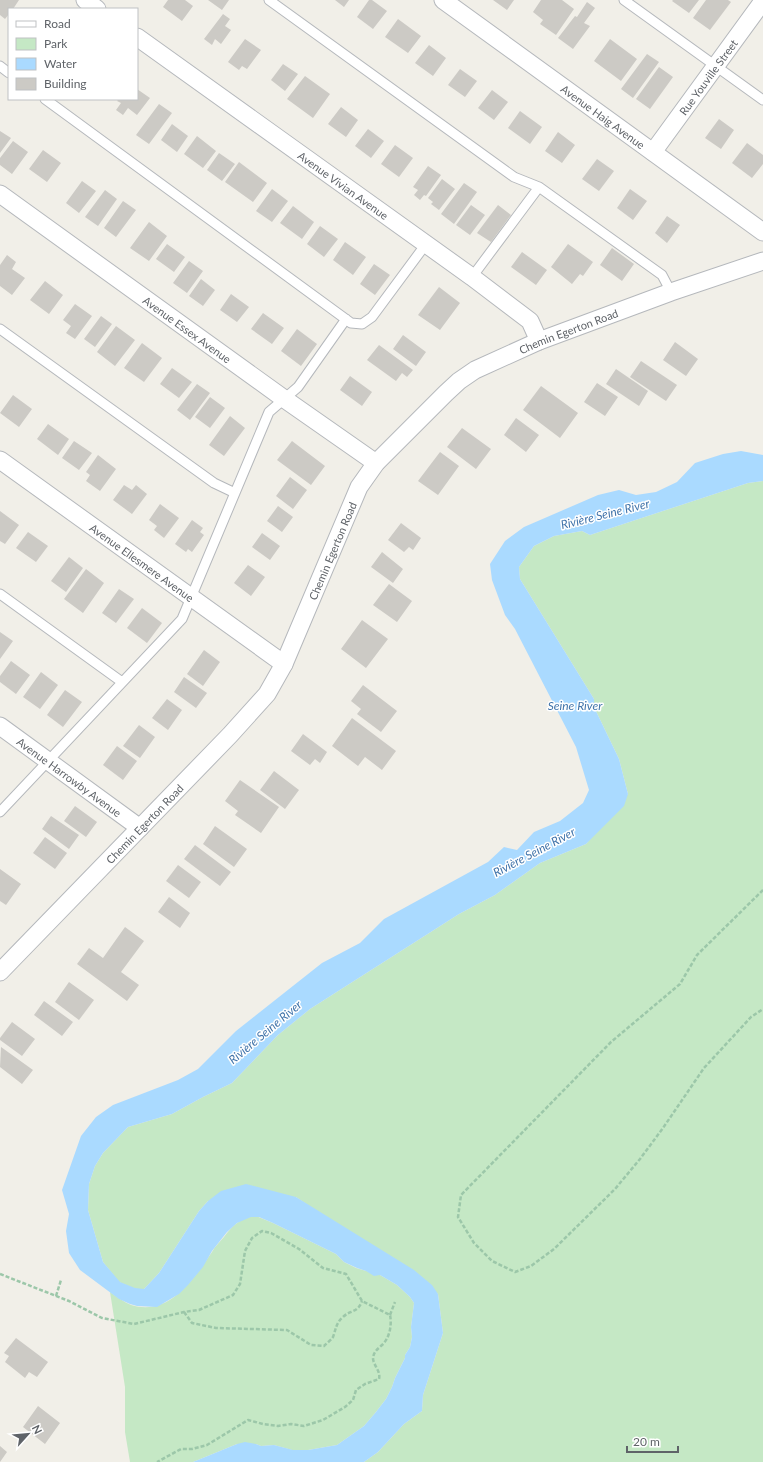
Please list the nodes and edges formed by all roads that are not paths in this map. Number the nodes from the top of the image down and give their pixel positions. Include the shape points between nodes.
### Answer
1 (85, 0) edge
2 (268, 0) edge
3 (443, 0) edge
4 (624, 0) edge
5 (763, 1) edge
6 (97, 8) edge
7 (138, 38) edge
8 (0, 66) edge
9 (716, 66) junction
10 (8, 72) edge
11 (46, 100) edge
12 (763, 100) edge
13 (653, 152) junction
14 (539, 187) junction
15 (0, 194) edge
16 (763, 232) edge
17 (426, 244) junction
18 (763, 261) edge
19 (472, 277) junction
20 (671, 292) junction
21 (346, 319) junction
22 (0, 329) edge
23 (539, 342) junction
24 (283, 398) junction
25 (0, 460) edge
26 (376, 462) junction
27 (235, 493) junction
28 (0, 594) edge
29 (191, 597) junction
30 (284, 664) junction
31 (122, 682) junction
32 (0, 726) edge
33 (48, 760) junction
34 (0, 812) edge
35 (140, 828) junction
36 (0, 972) edge

1 - 6 street
2 - 14 lane via 514,177
3 - 13 street, Avenue Haig Avenue
4 - 9 lane
5 - 9 street, Rue Youville Street
7 - 17 street, Avenue Vivian Avenue
8 - 10 lane
9 - 12 lane
9 - 13 street, Rue Youville Street
11 - 21 lane
13 - 16 street, Avenue Haig Avenue
14 - 19 lane
14 - 20 lane via 662,275
15 - 24 street, Avenue Essex Avenue
17 - 19 street, Avenue Vivian Avenue
17 - 21 lane via 372,317 362,324 351,323
18 - 20 street, Chemin Egerton Road
19 - 23 street, Avenue Vivian Avenue via 530,321
20 - 23 street, Chemin Egerton Road
21 - 24 lane via 298,387
22 - 27 lane via 214,483
23 - 26 street, Chemin Egerton Road via 475,370 459,380
24 - 26 street, Avenue Essex Avenue
24 - 27 lane via 269,412
25 - 29 street, Avenue Ellesmere Avenue
26 - 30 street, Chemin Egerton Road via 351,504
27 - 29 lane
28 - 31 lane
29 - 30 street, Avenue Ellesmere Avenue
29 - 31 lane via 182,619
30 - 35 street, Chemin Egerton Road via 267,694
31 - 33 lane
32 - 33 street, Avenue Harrowby Avenue
33 - 34 lane
33 - 35 street, Avenue Harrowby Avenue
35 - 36 street, Chemin Egerton Road

